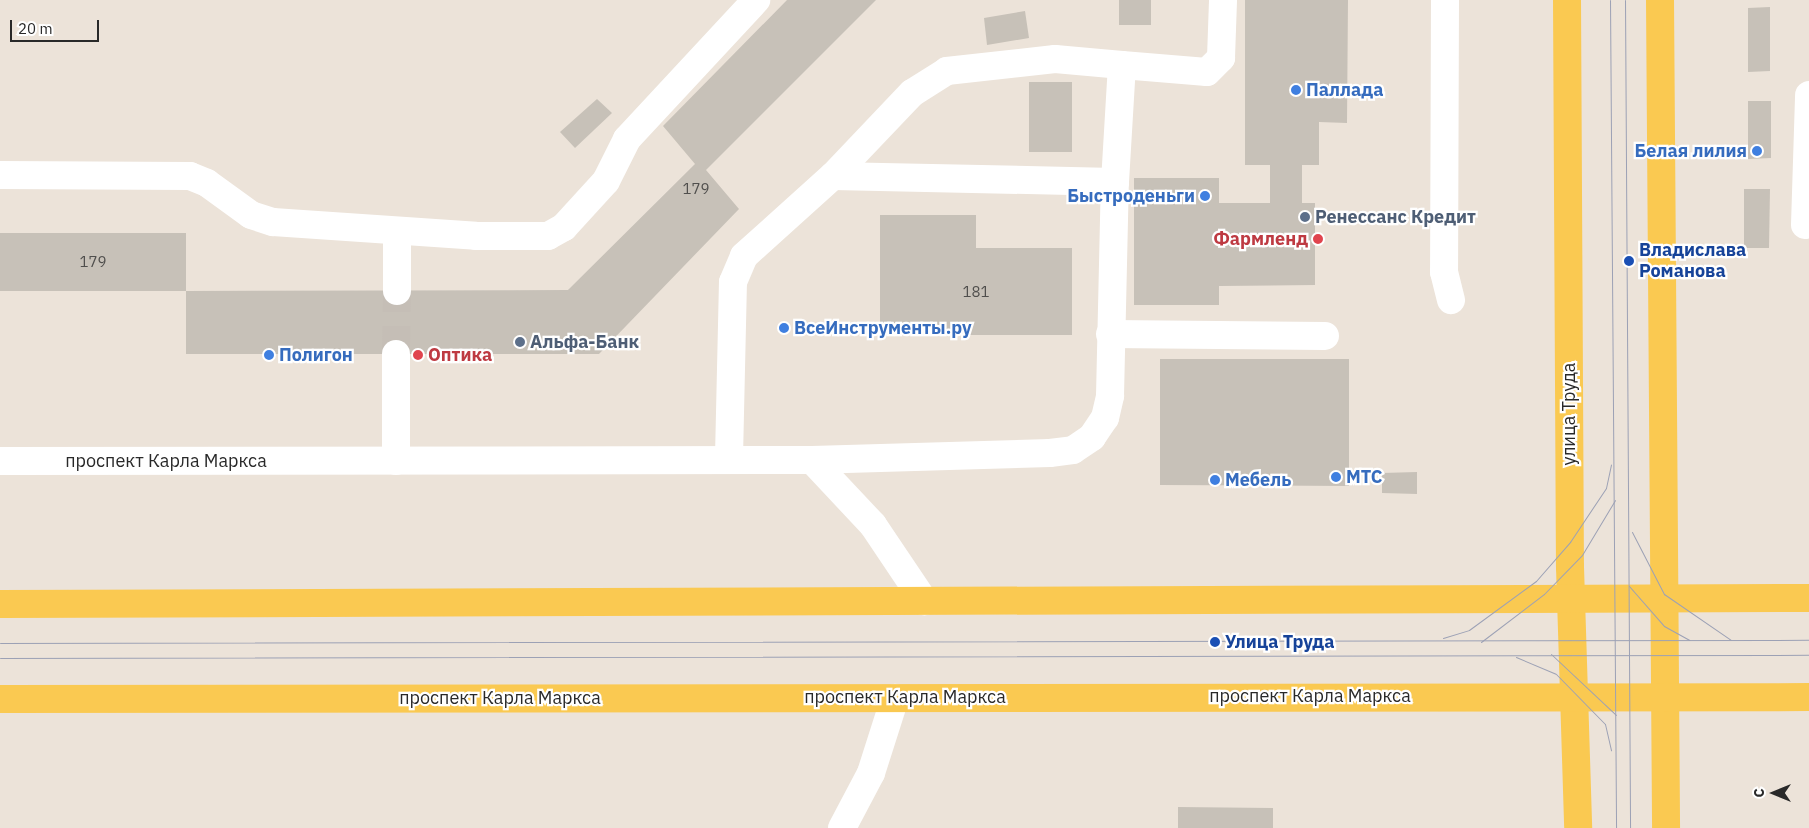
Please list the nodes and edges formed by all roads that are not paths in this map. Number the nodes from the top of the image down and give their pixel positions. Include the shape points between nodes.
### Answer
1 (756, 0) edge
2 (1223, 0) edge
3 (1445, 0) edge
4 (1567, 0) edge
5 (1660, 0) edge
6 (1122, 65) junction
7 (1809, 95) edge
8 (1809, 144) edge
9 (0, 175) edge
10 (833, 176) junction
11 (1116, 182) junction
12 (1805, 225) dead end
13 (397, 231) junction
14 (397, 291) tunnel mouth
15 (1451, 300) dead end
16 (1110, 334) junction
17 (1325, 336) dead end
18 (396, 354) tunnel mouth
19 (729, 457) junction
20 (812, 460) junction
21 (396, 461) junction
22 (0, 462) edge
23 (1809, 598) edge
24 (1664, 599) junction
25 (1571, 601) junction
26 (924, 602) junction
27 (0, 604) edge
28 (1574, 697) junction
29 (1665, 697) junction
30 (895, 698) junction
31 (1809, 698) edge
32 (0, 699) edge
33 (842, 828) edge
34 (1578, 828) edge
35 (1666, 828) edge

1 - 13 street via 627,139 606,181 556,232 539,237
2 - 6 street via 1221,58 1207,72
3 - 15 street via 1444,272
4 - 25 main road, улица Труда
5 - 24 main road
6 - 10 street via 1055,59 947,71 912,93
6 - 11 street, проспект Карла Маркса
7 - 8 street
8 - 12 street
9 - 13 street via 190,176 261,220
10 - 11 street
10 - 19 street via 744,256 735,273
11 - 16 street, проспект Карла Маркса
13 - 14 street
16 - 17 street
16 - 20 street, проспект Карла Маркса via 1110,396 1105,418 1092,437 1073,450
18 - 21 street
19 - 20 street, проспект Карла Маркса
19 - 21 street, проспект Карла Маркса
20 - 26 street via 873,525
21 - 22 street, проспект Карла Маркса
23 - 24 main road
24 - 25 main road
24 - 29 main road
25 - 26 main road
25 - 28 main road, улица Труда
26 - 27 main road
28 - 29 main road, проспект Карла Маркса
28 - 30 main road, проспект Карла Маркса
28 - 34 main road, улица Труда
29 - 31 main road, проспект Карла Маркса
29 - 35 main road
30 - 32 main road, проспект Карла Маркса
30 - 33 street via 872,772

